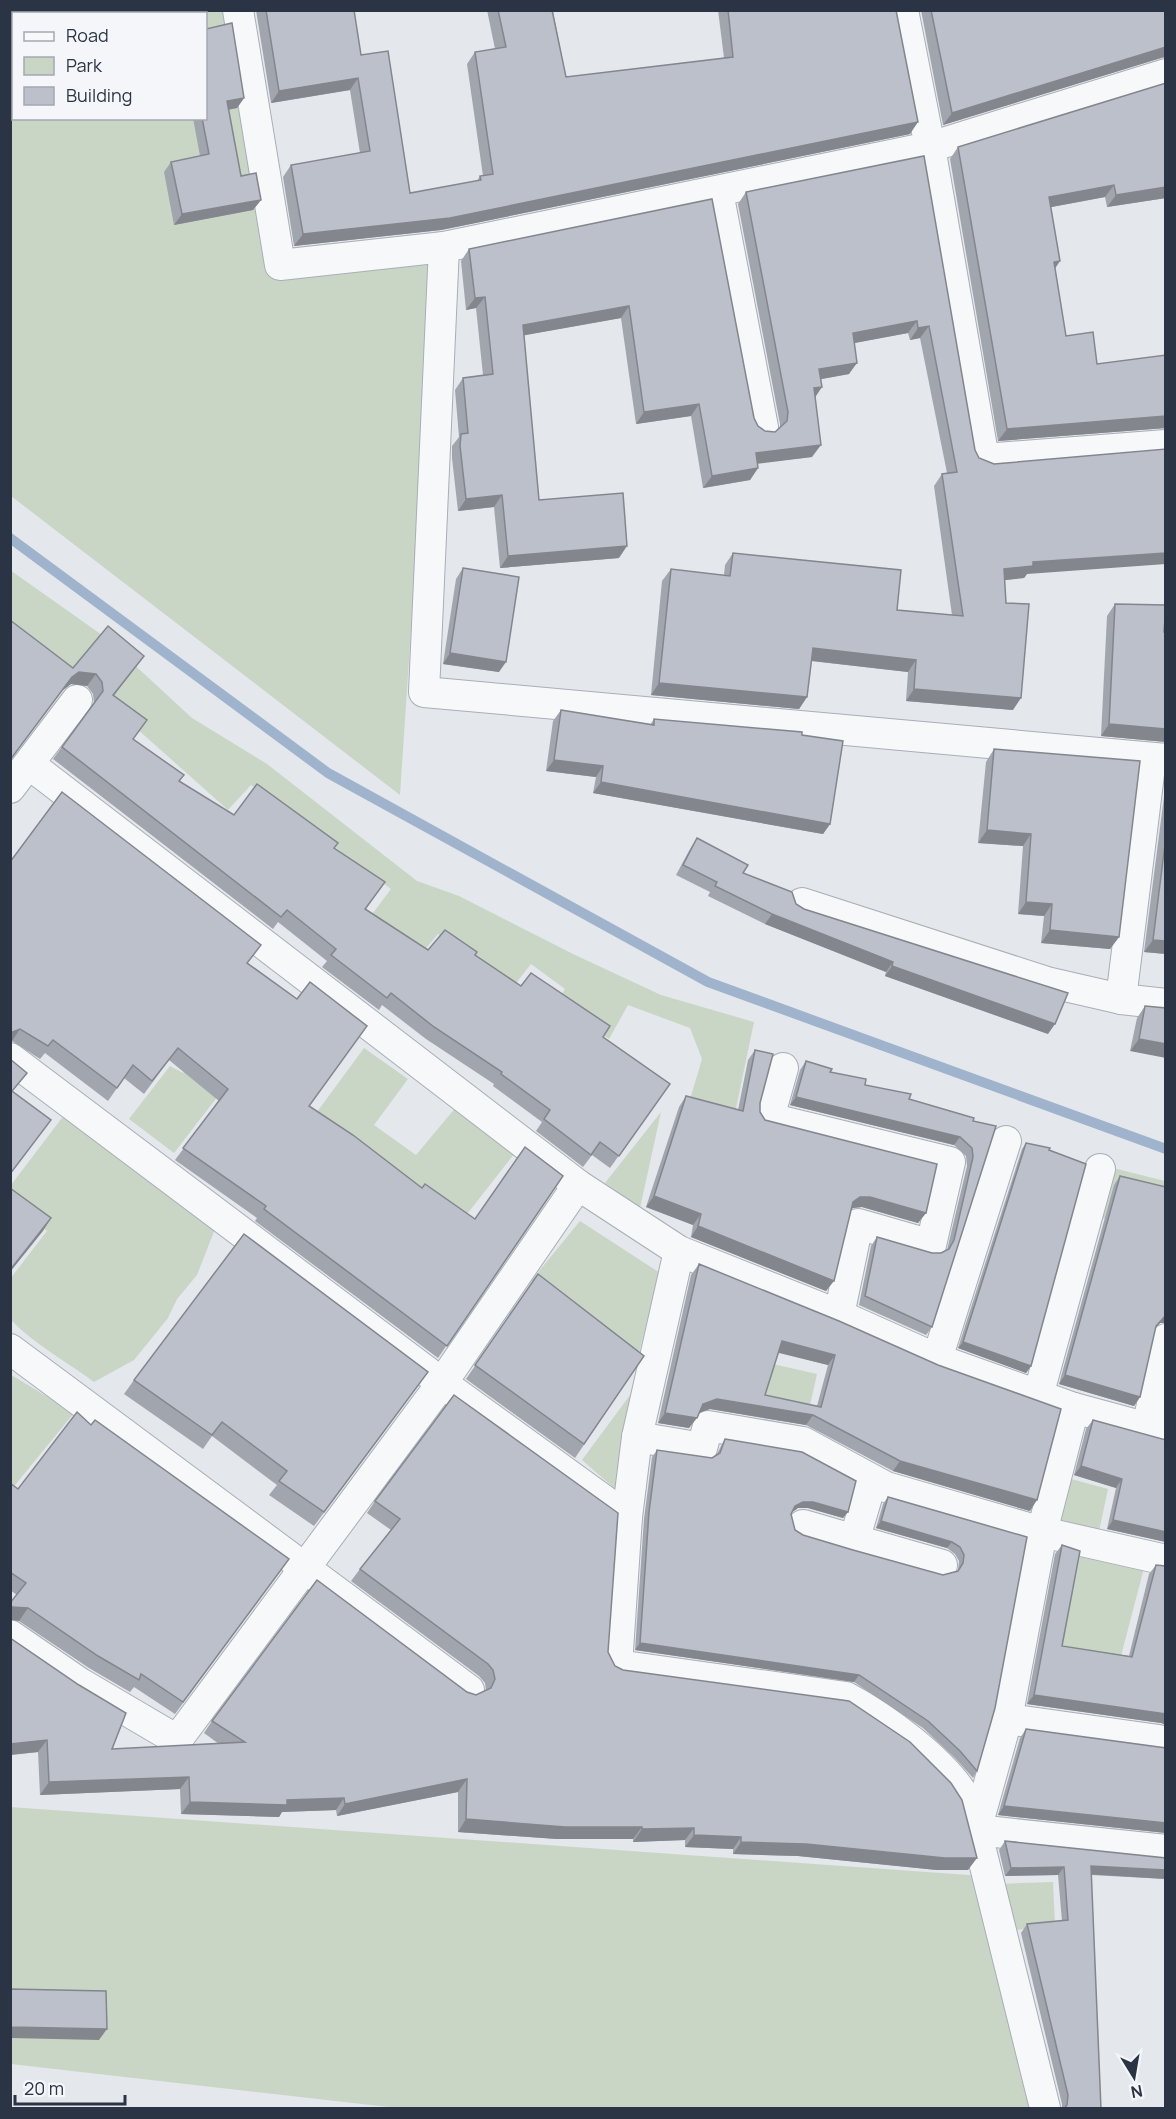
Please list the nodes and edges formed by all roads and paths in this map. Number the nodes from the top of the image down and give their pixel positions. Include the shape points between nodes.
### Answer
1 (238, 10) edge
2 (903, 10) edge
3 (1166, 74) edge
4 (930, 147) junction
5 (718, 192) junction
6 (444, 247) junction
7 (763, 427) edge
8 (1166, 445) edge
9 (77, 700) dead end
10 (1158, 758) edge
11 (29, 764) junction
12 (10, 788) edge
13 (802, 903) dead end
14 (1121, 999) junction
15 (1166, 1004) edge
16 (10, 1058) edge
17 (783, 1068) dead end
18 (1006, 1141) dead end
19 (1100, 1169) dead end
20 (578, 1185) junction
21 (680, 1251) junction
22 (839, 1315) junction
23 (1166, 1339) edge
24 (10, 1348) edge
25 (937, 1359) junction
26 (442, 1383) junction
27 (1038, 1396) junction
28 (1074, 1408) junction
29 (1156, 1431) edge
30 (637, 1437) junction
31 (872, 1480) junction
32 (627, 1516) junction
33 (803, 1525) dead end
34 (1042, 1532) junction
35 (854, 1541) junction
36 (1166, 1560) edge
37 (942, 1565) dead end
38 (306, 1568) junction
39 (10, 1635) edge
40 (469, 1690) edge
41 (1007, 1719) junction
42 (1159, 1740) dead end
43 (976, 1830) junction
44 (1166, 1850) edge
45 (1045, 2109) edge

1 - 6 street via 280,265
2 - 4 street
3 - 4 street
4 - 5 street
4 - 8 street via 984,459
5 - 6 street
5 - 7 street
6 - 10 street via 424,692
9 - 11 street
10 - 14 street
11 - 12 street
11 - 20 street
13 - 14 street via 1047,982
14 - 15 street
16 - 26 street
17 - 22 street via 769,1118 950,1162 931,1245 858,1224
18 - 25 street
19 - 27 street
20 - 21 street
20 - 26 street
21 - 22 street
21 - 30 street
22 - 25 street
23 - 29 street
24 - 38 street
25 - 27 street
26 - 32 street
26 - 38 street
27 - 28 street
28 - 29 street
28 - 34 street
30 - 31 street via 702,1448 708,1426 803,1442
30 - 32 street
31 - 34 street
31 - 35 street
32 - 43 street via 616,1665 846,1697 876,1713 944,1771 967,1800
33 - 35 street
34 - 36 street
34 - 41 street
35 - 37 street
38 - 39 street via 177,1740 80,1683
38 - 40 street
41 - 42 street
41 - 43 street
43 - 44 street
43 - 45 street

